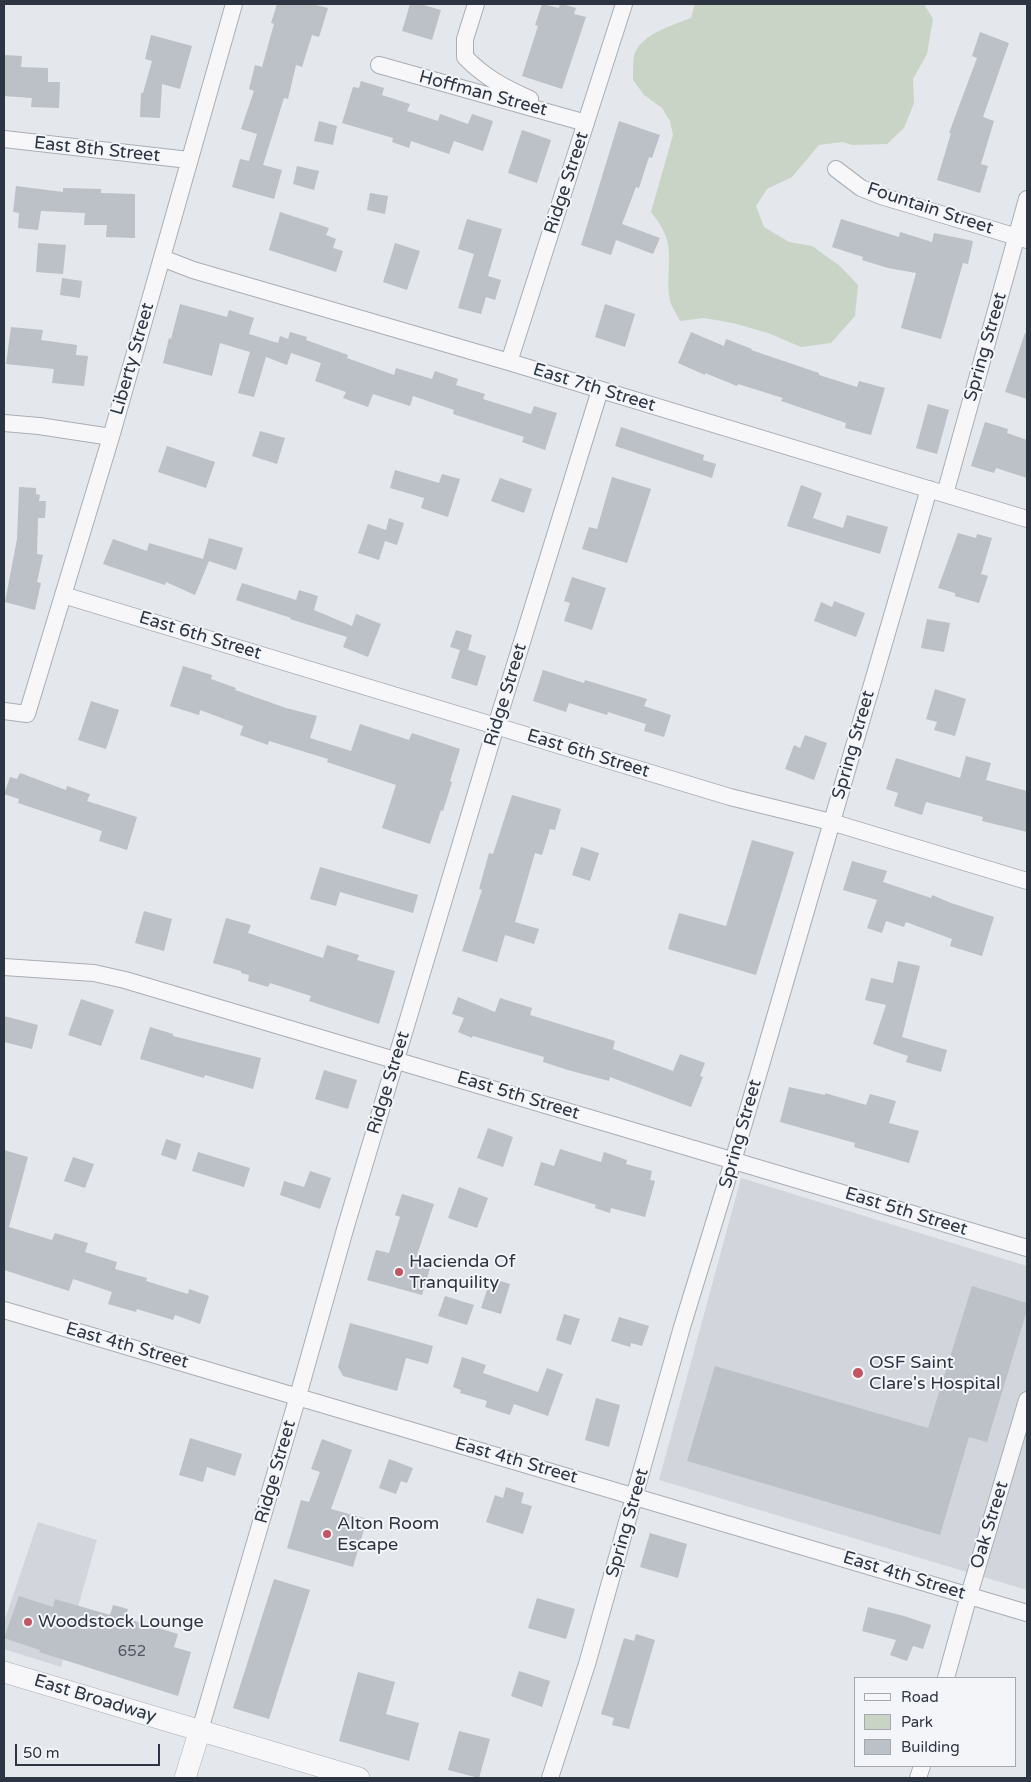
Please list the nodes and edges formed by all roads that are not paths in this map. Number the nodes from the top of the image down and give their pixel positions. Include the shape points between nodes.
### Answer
1 (234, 4) edge
2 (476, 4) edge
3 (624, 4) edge
4 (379, 65) dead end
5 (586, 123) junction
6 (4, 140) edge
7 (190, 160) junction
8 (836, 169) dead end
9 (1027, 199) edge
10 (1022, 239) edge
11 (162, 258) junction
12 (509, 362) junction
13 (600, 390) junction
14 (4, 423) edge
15 (111, 437) junction
16 (937, 491) junction
17 (1027, 519) edge
18 (63, 595) junction
19 (4, 712) edge
20 (496, 726) junction
21 (831, 822) junction
22 (1027, 881) edge
23 (4, 967) edge
24 (396, 1060) junction
25 (734, 1161) junction
26 (1027, 1248) edge
27 (4, 1310) edge
28 (298, 1396) junction
29 (1027, 1400) edge
30 (635, 1496) junction
31 (969, 1595) junction
32 (1027, 1613) edge
33 (4, 1672) edge
34 (946, 1677) edge
35 (200, 1730) junction
36 (185, 1778) edge
37 (360, 1778) edge
38 (550, 1778) edge

1 - 7 street, Liberty Street
2 - 5 street via 465,39 465,57 494,82
3 - 5 street, Ridge Street
4 - 5 street, Hoffman Street
5 - 12 street, Ridge Street
6 - 7 street, East 8th Street
7 - 11 street, Liberty Street
8 - 10 street, Fountain Street via 861,188 881,196
9 - 10 street, Spring Street
10 - 16 street, Spring Street
11 - 12 street, East 7th Street
11 - 15 street, Liberty Street
12 - 13 street, East 7th Street
13 - 16 street, East 7th Street
13 - 20 street, Ridge Street
14 - 15 street
15 - 18 street, Liberty Street
16 - 17 street, East 7th Street
16 - 21 street, Spring Street
18 - 19 street, Liberty Street via 27,714
18 - 20 street, East 6th Street
20 - 21 street, East 6th Street via 730,797
20 - 24 street, Ridge Street
21 - 22 street, East 6th Street
21 - 25 street, Spring Street
23 - 24 street, East 5th Street via 94,973 125,980
24 - 25 street, East 5th Street
24 - 28 street, Ridge Street
25 - 26 street, East 5th Street
25 - 30 street, Spring Street via 682,1327
27 - 28 street, East 4th Street
28 - 30 street, East 4th Street
28 - 35 street, Ridge Street
29 - 31 street, Oak Street
30 - 31 street, East 4th Street
30 - 38 street, Spring Street via 587,1664
31 - 32 street, East 4th Street
31 - 34 street, Oak Street
33 - 35 street, East Broadway
35 - 36 street, Ridge Street
35 - 37 street, East Broadway

